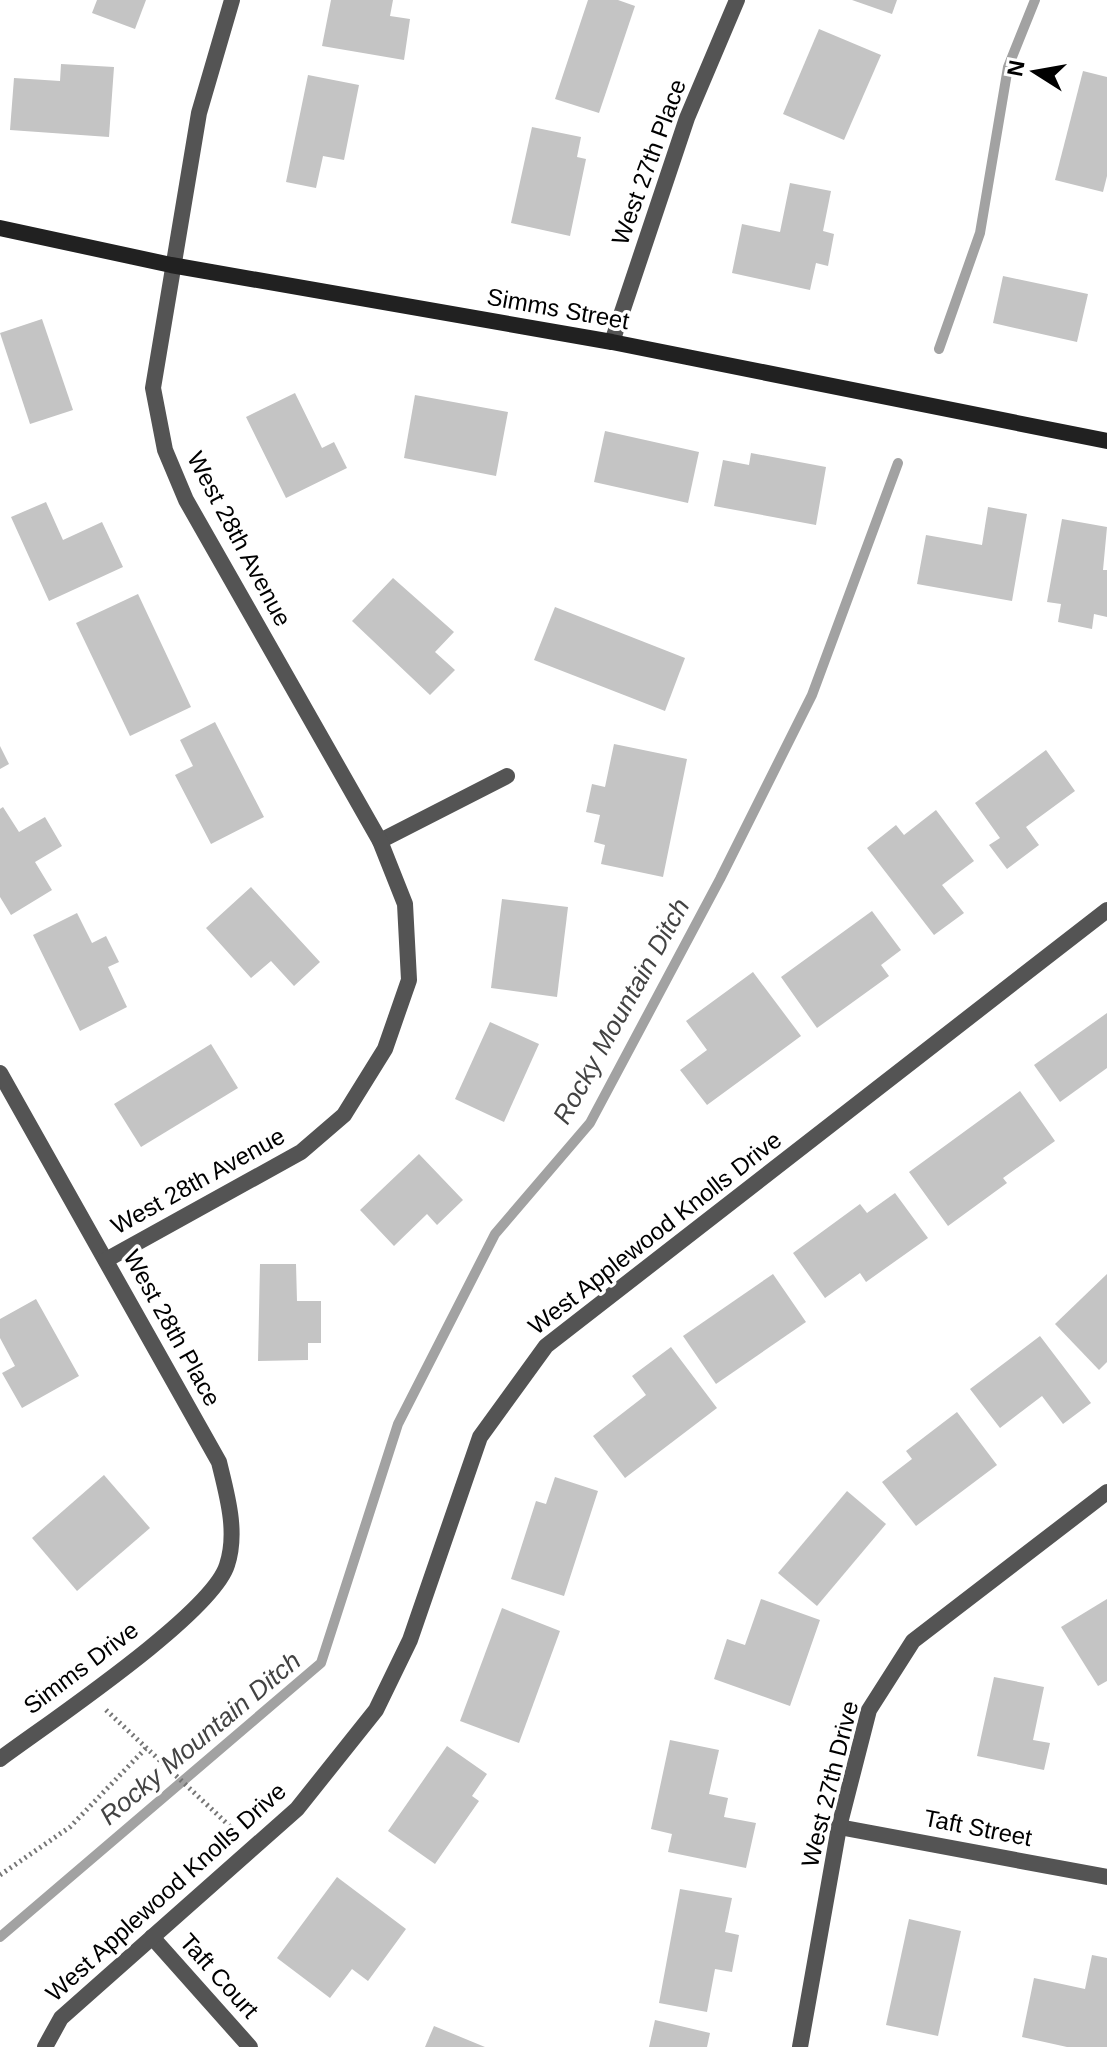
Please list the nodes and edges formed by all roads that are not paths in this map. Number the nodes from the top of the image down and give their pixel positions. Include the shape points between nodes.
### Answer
1 (232, 0) edge
2 (737, 0) edge
3 (0, 228) edge
4 (171, 265) junction
5 (612, 342) junction
6 (1107, 441) edge
7 (507, 776) dead end
8 (380, 841) junction
9 (1107, 910) edge
10 (0, 1073) edge
11 (106, 1260) junction
12 (1107, 1492) edge
13 (192, 1614) joint
14 (0, 1759) edge
15 (839, 1827) junction
16 (1107, 1877) edge
17 (152, 1937) junction
18 (45, 2047) edge
19 (250, 2047) edge
20 (800, 2047) edge

1 - 4 street, West 28th Avenue via 199,113
2 - 5 street, West 27th Place via 687,118
3 - 4 street, Simms Street
4 - 5 street, Simms Street
4 - 8 street, West 28th Avenue via 153,388 165,450 186,500
5 - 6 street, Simms Street
7 - 8 street
8 - 11 street, West 28th Avenue via 405,904 409,980 385,1049 344,1115 301,1152
9 - 17 street, West Applewood Knolls Drive via 546,1346 480,1437 410,1640 376,1710 297,1809
10 - 11 street, West 28th Place
11 - 13 street, West 28th Place via 219,1462 232,1514 227,1566
12 - 15 street, West 27th Drive via 913,1641 869,1710
13 - 14 street, Simms Drive
15 - 16 street, Taft Street
15 - 20 street, West 27th Drive
17 - 18 street, West Applewood Knolls Drive via 61,2018
17 - 19 street, Taft Court

